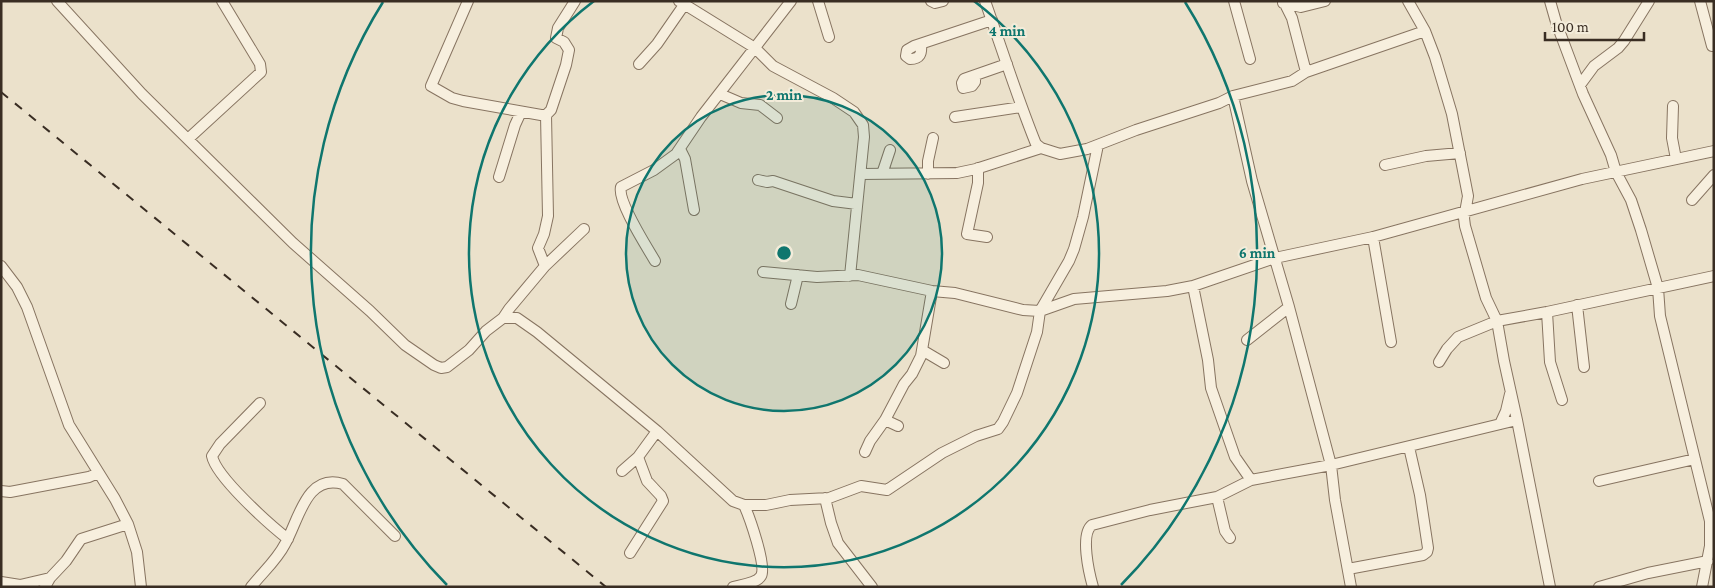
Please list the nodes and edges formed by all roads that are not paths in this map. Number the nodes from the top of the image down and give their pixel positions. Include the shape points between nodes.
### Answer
1 (57, 1) edge
2 (222, 1) edge
3 (468, 1) edge
4 (575, 1) edge
5 (790, 1) edge
6 (818, 1) edge
7 (932, 1) edge
8 (943, 1) edge
9 (985, 1) edge
10 (1234, 1) edge
11 (1325, 1) edge
12 (1408, 1) edge
13 (1550, 1) edge
14 (1649, 1) edge
15 (1700, 1) edge
16 (682, 3) edge
17 (1282, 3) edge
18 (1301, 7) junction
19 (1292, 18) junction
20 (992, 20) junction
21 (1425, 31) junction
22 (829, 37) dead end
23 (920, 44) dead end
24 (1712, 46) dead end
25 (754, 48) junction
26 (1250, 59) dead end
27 (639, 64) dead end
28 (1007, 64) junction
29 (1306, 72) junction
30 (975, 76) dead end
31 (1580, 85) junction
32 (720, 94) junction
33 (1233, 96) junction
34 (1673, 106) dead end
35 (1021, 107) junction
36 (521, 112) junction
37 (546, 115) junction
38 (955, 117) dead end
39 (777, 118) dead end
40 (933, 138) dead end
41 (188, 139) junction
42 (1098, 145) junction
43 (1041, 148) junction
44 (680, 149) junction
45 (890, 150) dead end
46 (1714, 151) edge
47 (1460, 153) junction
48 (1676, 158) junction
49 (1385, 165) dead end
50 (978, 168) junction
51 (1616, 172) junction
52 (861, 174) junction
53 (882, 174) junction
54 (928, 174) junction
55 (1714, 175) edge
56 (499, 178) dead end
57 (758, 180) dead end
58 (1692, 200) dead end
59 (857, 204) junction
60 (694, 210) dead end
61 (1465, 211) junction
62 (584, 229) dead end
63 (987, 237) dead end
64 (1373, 237) junction
65 (1275, 258) junction
66 (655, 261) dead end
67 (1, 266) edge
68 (545, 266) junction
69 (764, 272) dead end
70 (798, 275) junction
71 (850, 276) junction
72 (1714, 276) edge
73 (1193, 286) junction
74 (1658, 288) junction
75 (932, 291) junction
76 (791, 304) dead end
77 (1577, 305) junction
78 (1289, 307) junction
79 (1040, 311) junction
80 (1547, 312) junction
81 (503, 318) junction
82 (1497, 321) junction
83 (1247, 340) dead end
84 (1391, 342) dead end
85 (922, 350) junction
86 (1439, 362) dead end
87 (944, 363) dead end
88 (1584, 367) dead end
89 (1510, 390) junction
90 (1562, 400) dead end
91 (260, 403) dead end
92 (885, 420) junction
93 (1517, 420) junction
94 (1500, 424) junction
95 (898, 426) dead end
96 (657, 431) junction
97 (1409, 446) junction
98 (865, 452) dead end
99 (638, 457) junction
100 (1695, 459) junction
101 (1330, 465) junction
102 (622, 471) dead end
103 (98, 473) junction
104 (1251, 480) junction
105 (1599, 481) dead end
106 (1, 492) edge
107 (1217, 497) junction
108 (825, 498) junction
109 (744, 505) junction
110 (128, 524) junction
111 (396, 536) dead end
112 (1230, 538) dead end
113 (288, 539) junction
114 (630, 552) dead end
115 (1708, 561) junction
116 (1348, 569) junction
117 (1, 582) edge
118 (47, 583) edge
119 (141, 587) edge
120 (251, 587) edge
121 (733, 587) edge
122 (872, 587) edge
123 (1093, 587) edge
124 (1351, 587) edge
125 (1550, 587) edge
126 (1599, 587) edge
127 (1702, 587) edge

1 - 41 street
2 - 41 street via 262,72
3 - 36 street via 431,86 452,98
4 - 37 street via 558,28 556,38 569,50
5 - 25 street
6 - 22 street
7 - 8 street
9 - 20 street
10 - 26 street
11 - 18 street
12 - 21 street
13 - 31 street
14 - 31 street via 1624,41 1594,66
15 - 24 street
16 - 25 street
16 - 27 street via 658,44
17 - 18 street
17 - 19 street
18 - 19 street
19 - 29 street
20 - 23 street
20 - 28 street
21 - 29 street
21 - 47 street via 1452,114
25 - 32 street
25 - 52 street via 773,66 854,112 863,125
28 - 30 street
28 - 35 street
29 - 33 street via 1292,81
31 - 51 street
32 - 39 street via 741,103 760,105
32 - 44 street
33 - 42 street
33 - 65 street via 1252,181
34 - 48 street via 1672,138
35 - 38 street
35 - 43 street via 1036,144
36 - 37 street
36 - 56 street
37 - 68 street via 548,216 538,248
40 - 54 street
41 - 81 street via 293,243 405,345 427,361 441,368 453,364
42 - 43 street via 1060,154
42 - 79 street via 1074,249
43 - 50 street
44 - 60 street via 686,159
44 - 66 street via 654,170 621,187 619,193
45 - 53 street
46 - 48 street
47 - 49 street
47 - 61 street via 1468,196
48 - 51 street
50 - 54 street via 958,173
50 - 63 street via 967,234
51 - 61 street
51 - 74 street via 1631,200
52 - 53 street
52 - 59 street
53 - 54 street
55 - 58 street
57 - 59 street via 773,181 833,201
59 - 71 street
61 - 64 street
61 - 82 street via 1465,226 1473,254 1486,298
62 - 68 street
64 - 65 street
64 - 84 street
65 - 73 street
65 - 78 street
67 - 103 street via 27,307 68,425
68 - 81 street
69 - 70 street
70 - 71 street
70 - 76 street
71 - 75 street
72 - 74 street
73 - 79 street via 1074,299
73 - 104 street via 1211,388 1235,457
74 - 77 street
74 - 100 street via 1660,316
75 - 79 street
75 - 85 street
77 - 80 street
77 - 88 street
78 - 83 street
78 - 101 street
79 - 108 street via 1037,332 1017,393 998,429 942,453 887,490 861,486
80 - 82 street
80 - 90 street via 1550,362
81 - 96 street via 517,318 530,326
82 - 86 street via 1458,338
82 - 89 street
85 - 87 street
85 - 92 street
89 - 93 street
89 - 94 street
91 - 113 street via 212,456 217,469
92 - 95 street
92 - 98 street
93 - 94 street
93 - 125 street
94 - 97 street
96 - 99 street
96 - 109 street via 733,501
97 - 101 street
97 - 116 street via 1420,495 1427,552
99 - 102 street
99 - 114 street via 647,481 662,501
100 - 105 street
100 - 115 street via 1710,521
101 - 104 street
101 - 116 street
103 - 106 street
103 - 110 street
104 - 107 street
107 - 112 street
107 - 123 street via 1150,510 1089,527 1086,544
108 - 109 street
108 - 122 street via 838,543
109 - 121 street via 760,556 762,574 754,581
110 - 118 street via 81,539
110 - 119 street via 137,552
111 - 113 street via 343,484 335,482 317,487 309,496
113 - 120 street
115 - 126 street
115 - 127 street
116 - 124 street
117 - 118 street via 20,585

